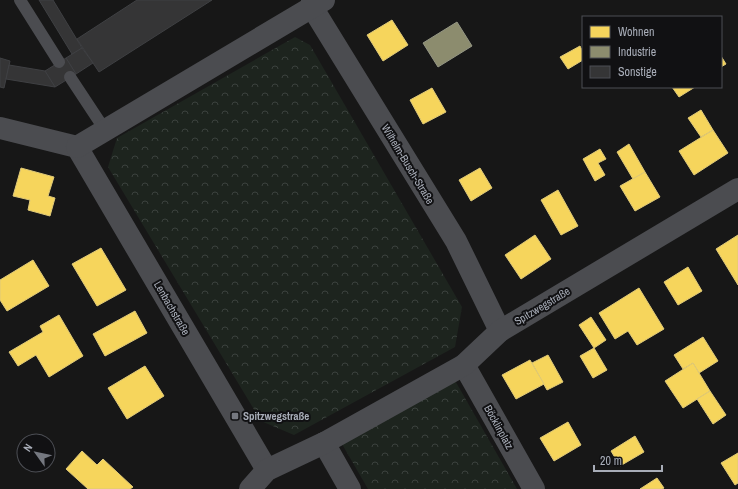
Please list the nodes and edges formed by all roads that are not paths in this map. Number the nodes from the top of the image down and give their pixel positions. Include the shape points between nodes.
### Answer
1 (20, 0) edge
2 (316, 2) edge
3 (60, 62) dead end
4 (70, 77) dead end
5 (0, 128) edge
6 (105, 130) junction
7 (77, 147) junction
8 (738, 189) edge
9 (500, 331) junction
10 (464, 365) junction
11 (324, 443) junction
12 (267, 470) junction
13 (250, 489) edge
14 (350, 489) edge
15 (534, 489) edge

1 - 3 lane
2 - 6 street
2 - 9 street, Wilhelm-Busch-Straße via 456,241
4 - 6 lane
5 - 7 street
6 - 7 street
7 - 12 street, Lenbachstraße
8 - 9 street, Spitzwegstraße
9 - 10 street, Spitzwegstraße
10 - 11 street, Spitzwegstraße
10 - 15 street, Böcklinplatz
11 - 12 street, Spitzwegstraße
11 - 14 street
12 - 13 street, Spitzwegstraße

